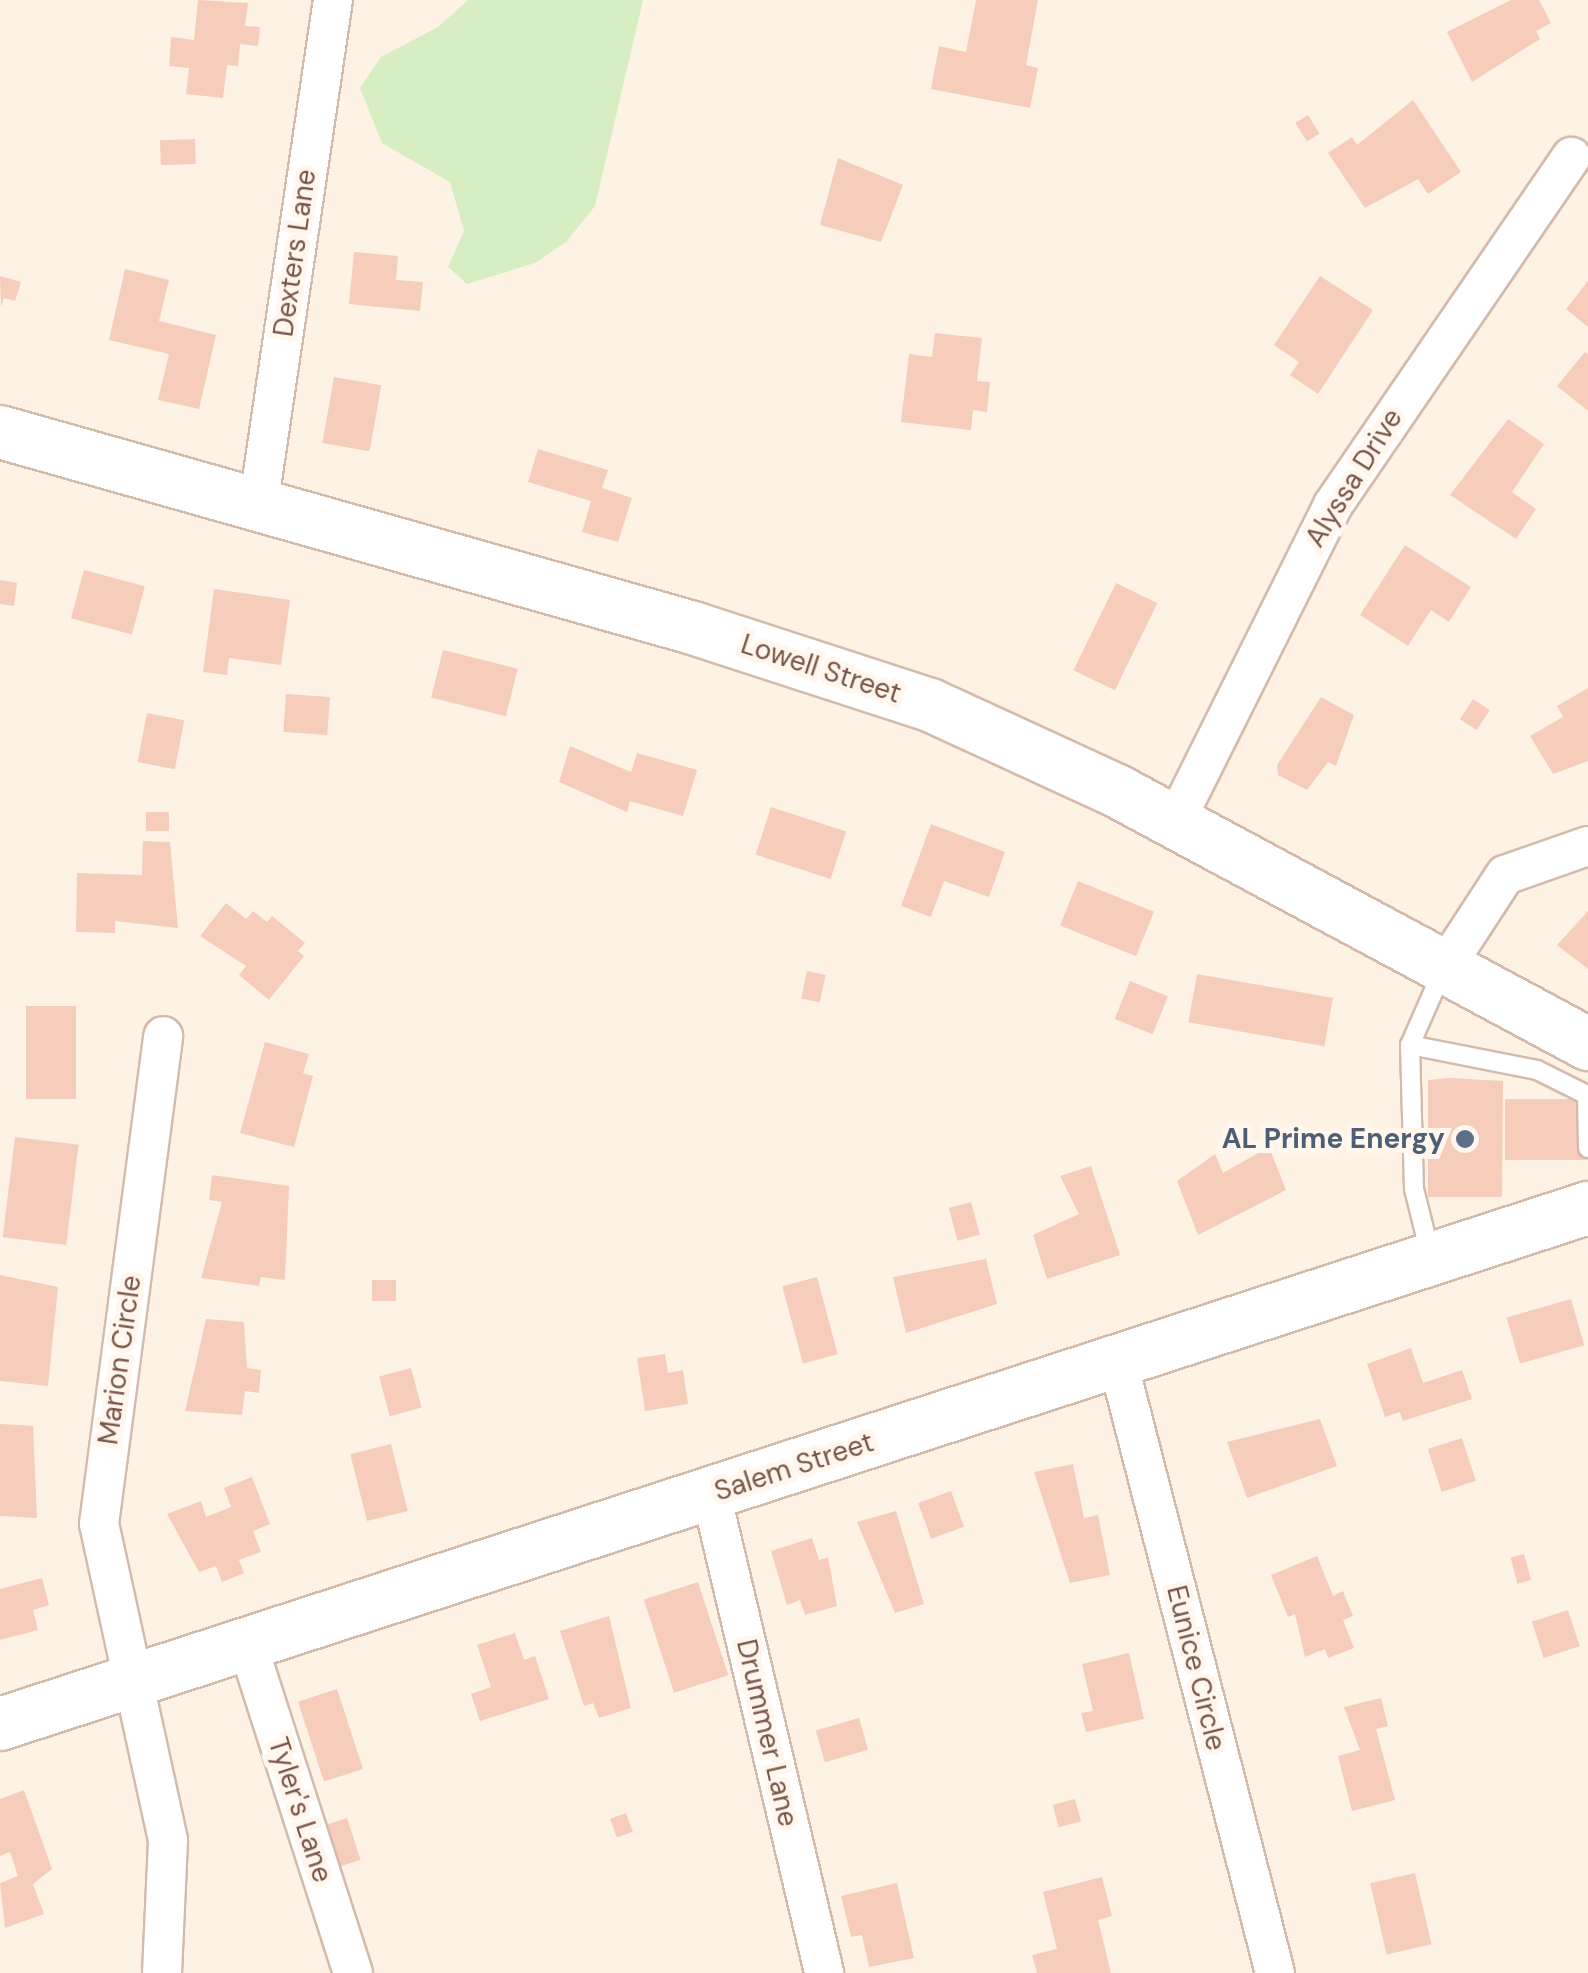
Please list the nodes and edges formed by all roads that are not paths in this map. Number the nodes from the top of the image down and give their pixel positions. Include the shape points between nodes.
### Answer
1 (332, 0) edge
2 (1571, 158) dead end
3 (0, 432) edge
4 (258, 507) junction
5 (1176, 822) junction
6 (1588, 846) edge
7 (1444, 967) junction
8 (163, 1036) dead end
9 (1410, 1045) junction
10 (1558, 1049) edge
11 (1588, 1148) edge
12 (1588, 1208) edge
13 (1431, 1257) junction
14 (1118, 1362) junction
15 (711, 1494) junction
16 (248, 1646) junction
17 (131, 1682) junction
18 (0, 1724) edge
19 (162, 1973) edge
20 (353, 1973) edge
21 (824, 1973) edge
22 (1275, 1973) edge

1 - 4 street, Dexters Lane
2 - 5 street, Alyssa Drive via 1333,505
3 - 4 main road, Lowell Street
4 - 5 main road, Lowell Street via 830,670 998,734
5 - 7 main road, Lowell Street
6 - 7 street via 1505,875
7 - 9 lane
7 - 10 main road, Lowell Street
8 - 17 street, Marion Circle via 100,1516
9 - 10 lane
9 - 13 lane via 1414,1189
10 - 11 lane via 1586,1095
12 - 13 main road, Salem Street
13 - 14 main road, Salem Street
14 - 15 main road, Salem Street
14 - 22 street, Eunice Circle
15 - 16 main road, Salem Street
15 - 21 street, Drummer Lane
16 - 17 main road, Salem Street
16 - 20 street, Tyler's Lane
17 - 18 main road, Salem Street
17 - 19 street, Marion Circle via 168,1840

